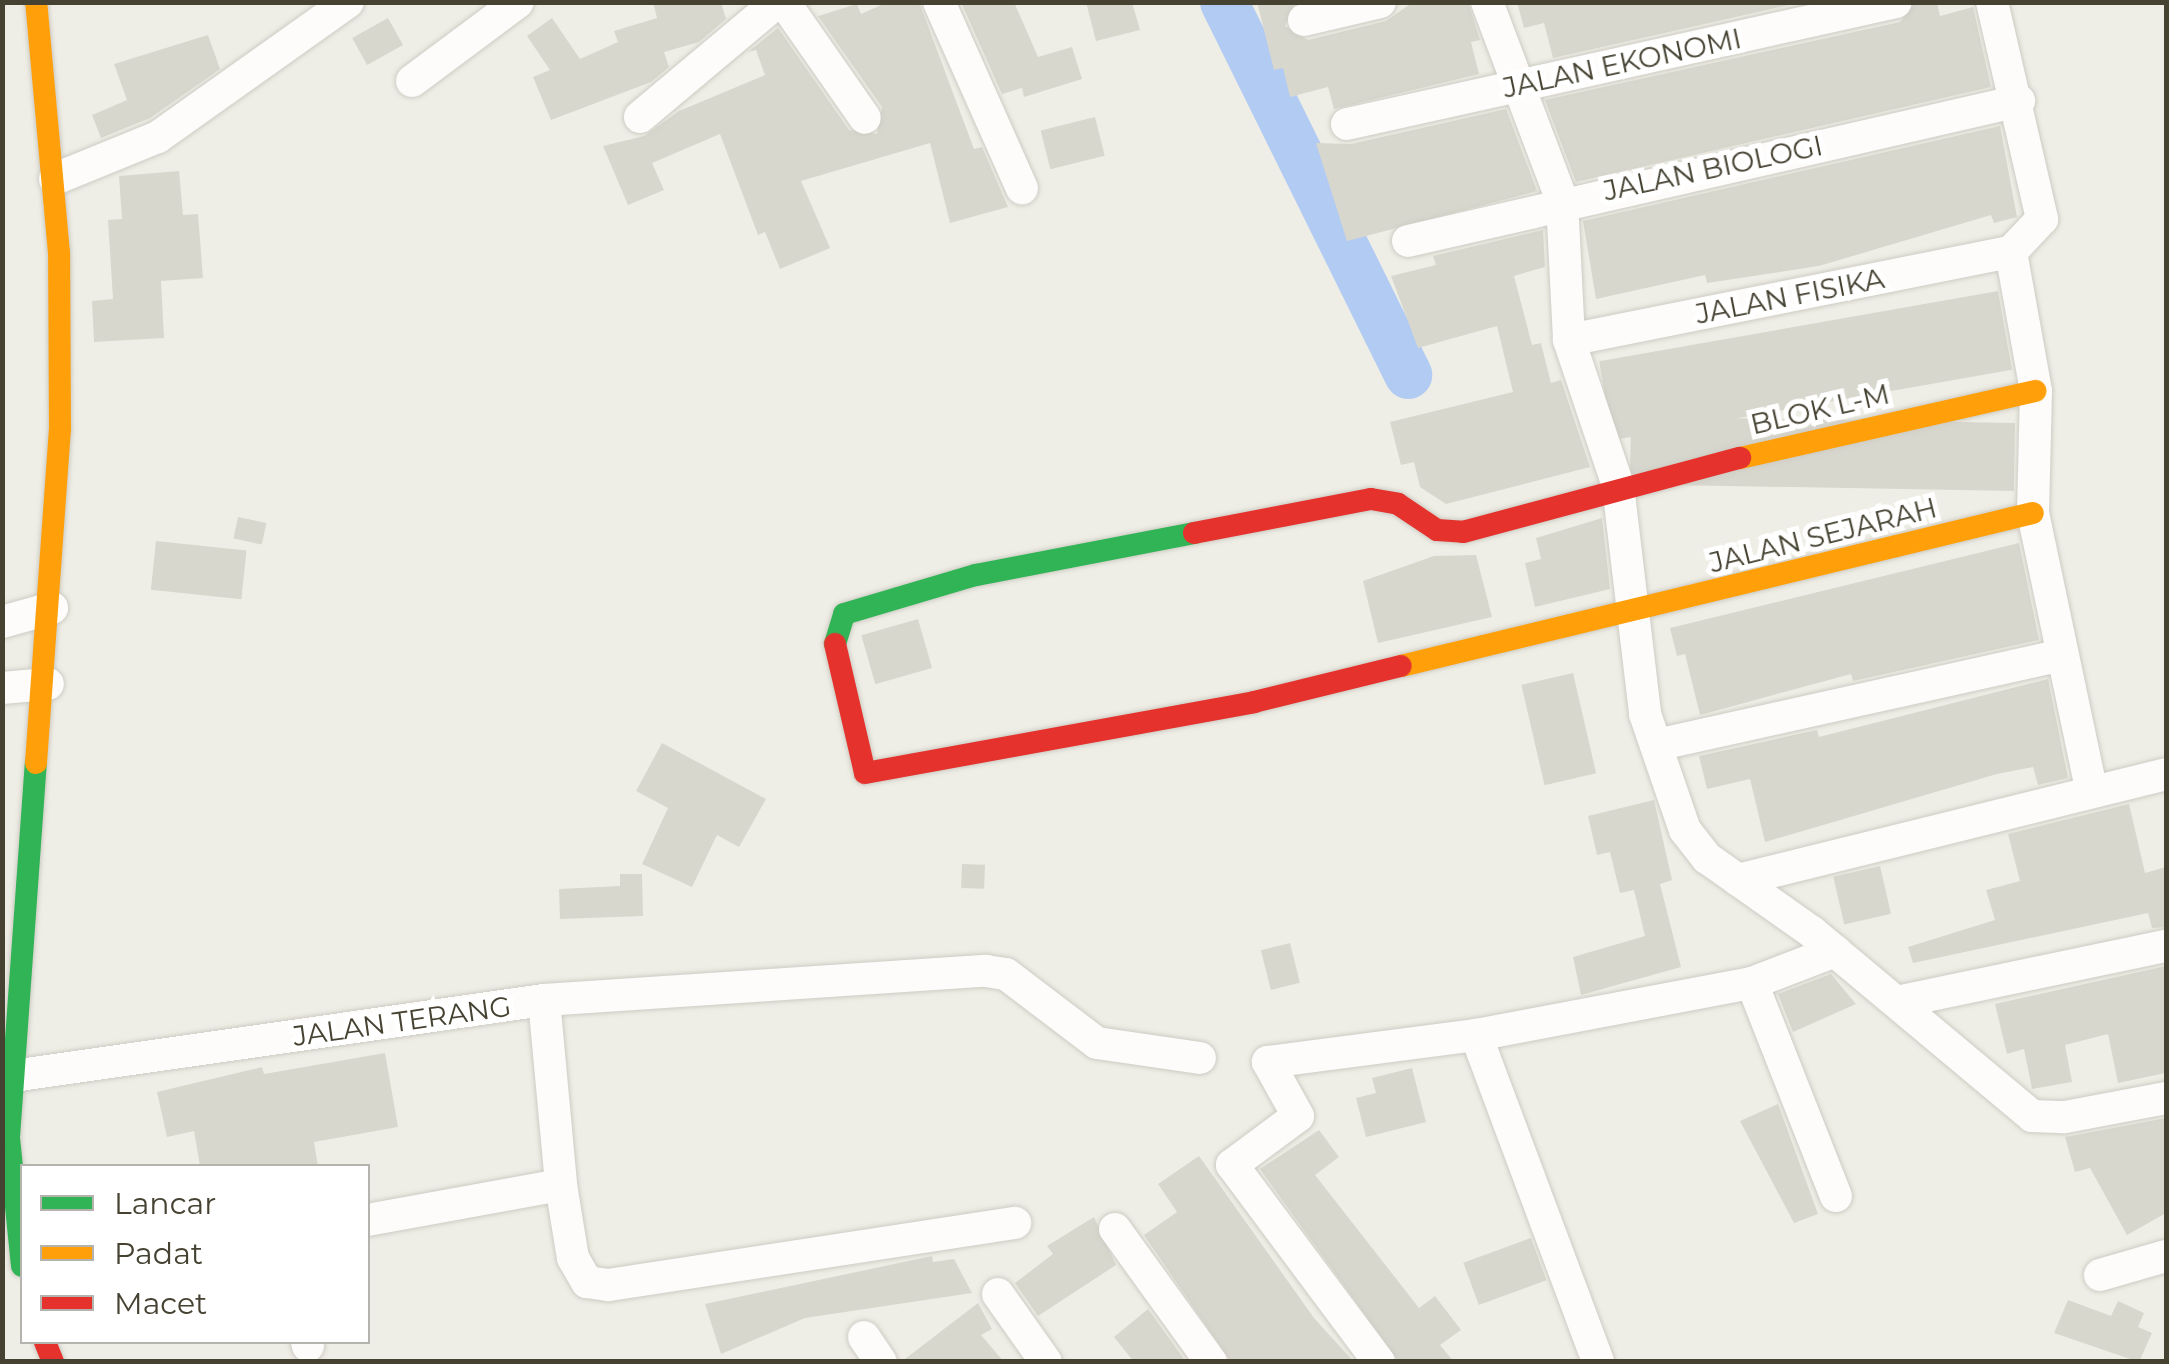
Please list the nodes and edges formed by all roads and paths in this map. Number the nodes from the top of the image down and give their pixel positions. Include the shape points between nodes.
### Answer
1 (36, 2) edge
2 (348, 2) edge
3 (518, 2) edge
4 (780, 2) edge
5 (939, 2) edge
6 (1380, 2) edge
7 (1487, 2) edge
8 (1896, 2) edge
9 (1992, 2) edge
10 (1304, 20) dead end
11 (412, 81) dead end
12 (1520, 86) junction
13 (2019, 101) junction
14 (640, 117) dead end
15 (865, 118) dead end
16 (1348, 124) dead end
17 (55, 179) junction
18 (1022, 188) dead end
19 (1562, 202) junction
20 (1408, 241) dead end
21 (2011, 252) junction
22 (1569, 340) junction
23 (2036, 391) junction
24 (1618, 486) junction
25 (1372, 499) joint
26 (2033, 513) junction
27 (52, 608) junction
28 (1628, 616) junction
29 (2, 622) edge
30 (2058, 656) junction
31 (48, 684) junction
32 (2, 688) edge
33 (1656, 745) junction
34 (2166, 774) edge
35 (2091, 788) junction
36 (1738, 880) junction
37 (2166, 946) edge
38 (1836, 951) junction
39 (1752, 983) junction
40 (544, 1000) junction
41 (1897, 1002) junction
42 (1476, 1035) junction
43 (1200, 1058) dead end
44 (13, 1076) junction
45 (2166, 1098) edge
46 (561, 1185) junction
47 (1836, 1196) dead end
48 (370, 1220) edge
49 (1015, 1223) dead end
50 (1115, 1229) dead end
51 (20, 1243) edge
52 (2166, 1256) edge
53 (2100, 1275) dead end
54 (998, 1294) dead end
55 (1046, 1362) edge
56 (1211, 1362) edge
57 (1379, 1362) edge
58 (1598, 1362) edge

1 - 17 main road
2 - 17 street via 158,136
3 - 11 street
4 - 14 street
4 - 15 street
5 - 18 street
6 - 10 street
7 - 12 street
8 - 12 street, JALAN EKONOMI
9 - 13 street
12 - 16 street, JALAN EKONOMI
12 - 19 street
13 - 19 street, JALAN BIOLOGI
13 - 21 street via 2042,219
17 - 27 main road via 61,317
19 - 20 street, JALAN BIOLOGI
19 - 22 street
21 - 22 street, JALAN FISIKA
21 - 23 street
22 - 24 street
23 - 24 main road, BLOK L-M
23 - 26 street
24 - 25 main road, BLOK L-M via 1463,532 1438,530 1398,504
24 - 28 street
25 - 28 main road, JALAN SEJARAH via 976,576 844,614 833,634 866,774 1254,702
26 - 28 main road, JALAN SEJARAH
26 - 30 street
27 - 29 street
27 - 31 main road
28 - 33 street
30 - 33 street
30 - 35 street
31 - 32 street
31 - 44 main road
33 - 36 street via 1685,830
34 - 35 street
35 - 36 street
36 - 38 street
37 - 41 street
38 - 39 street
38 - 41 street
39 - 42 street
39 - 47 street
40 - 43 street via 986,970 1006,974 1097,1043
40 - 44 street, JALAN TERANG
40 - 46 street, JALAN TERANG
41 - 45 street via 2032,1116 2065,1118
42 - 57 street via 1268,1062 1298,1116 1232,1159
42 - 58 street
44 - 51 main road via 9,1137
46 - 48 street
46 - 49 street, JALAN TERANG via 579,1272 608,1285
50 - 56 street
52 - 53 street
54 - 55 street

